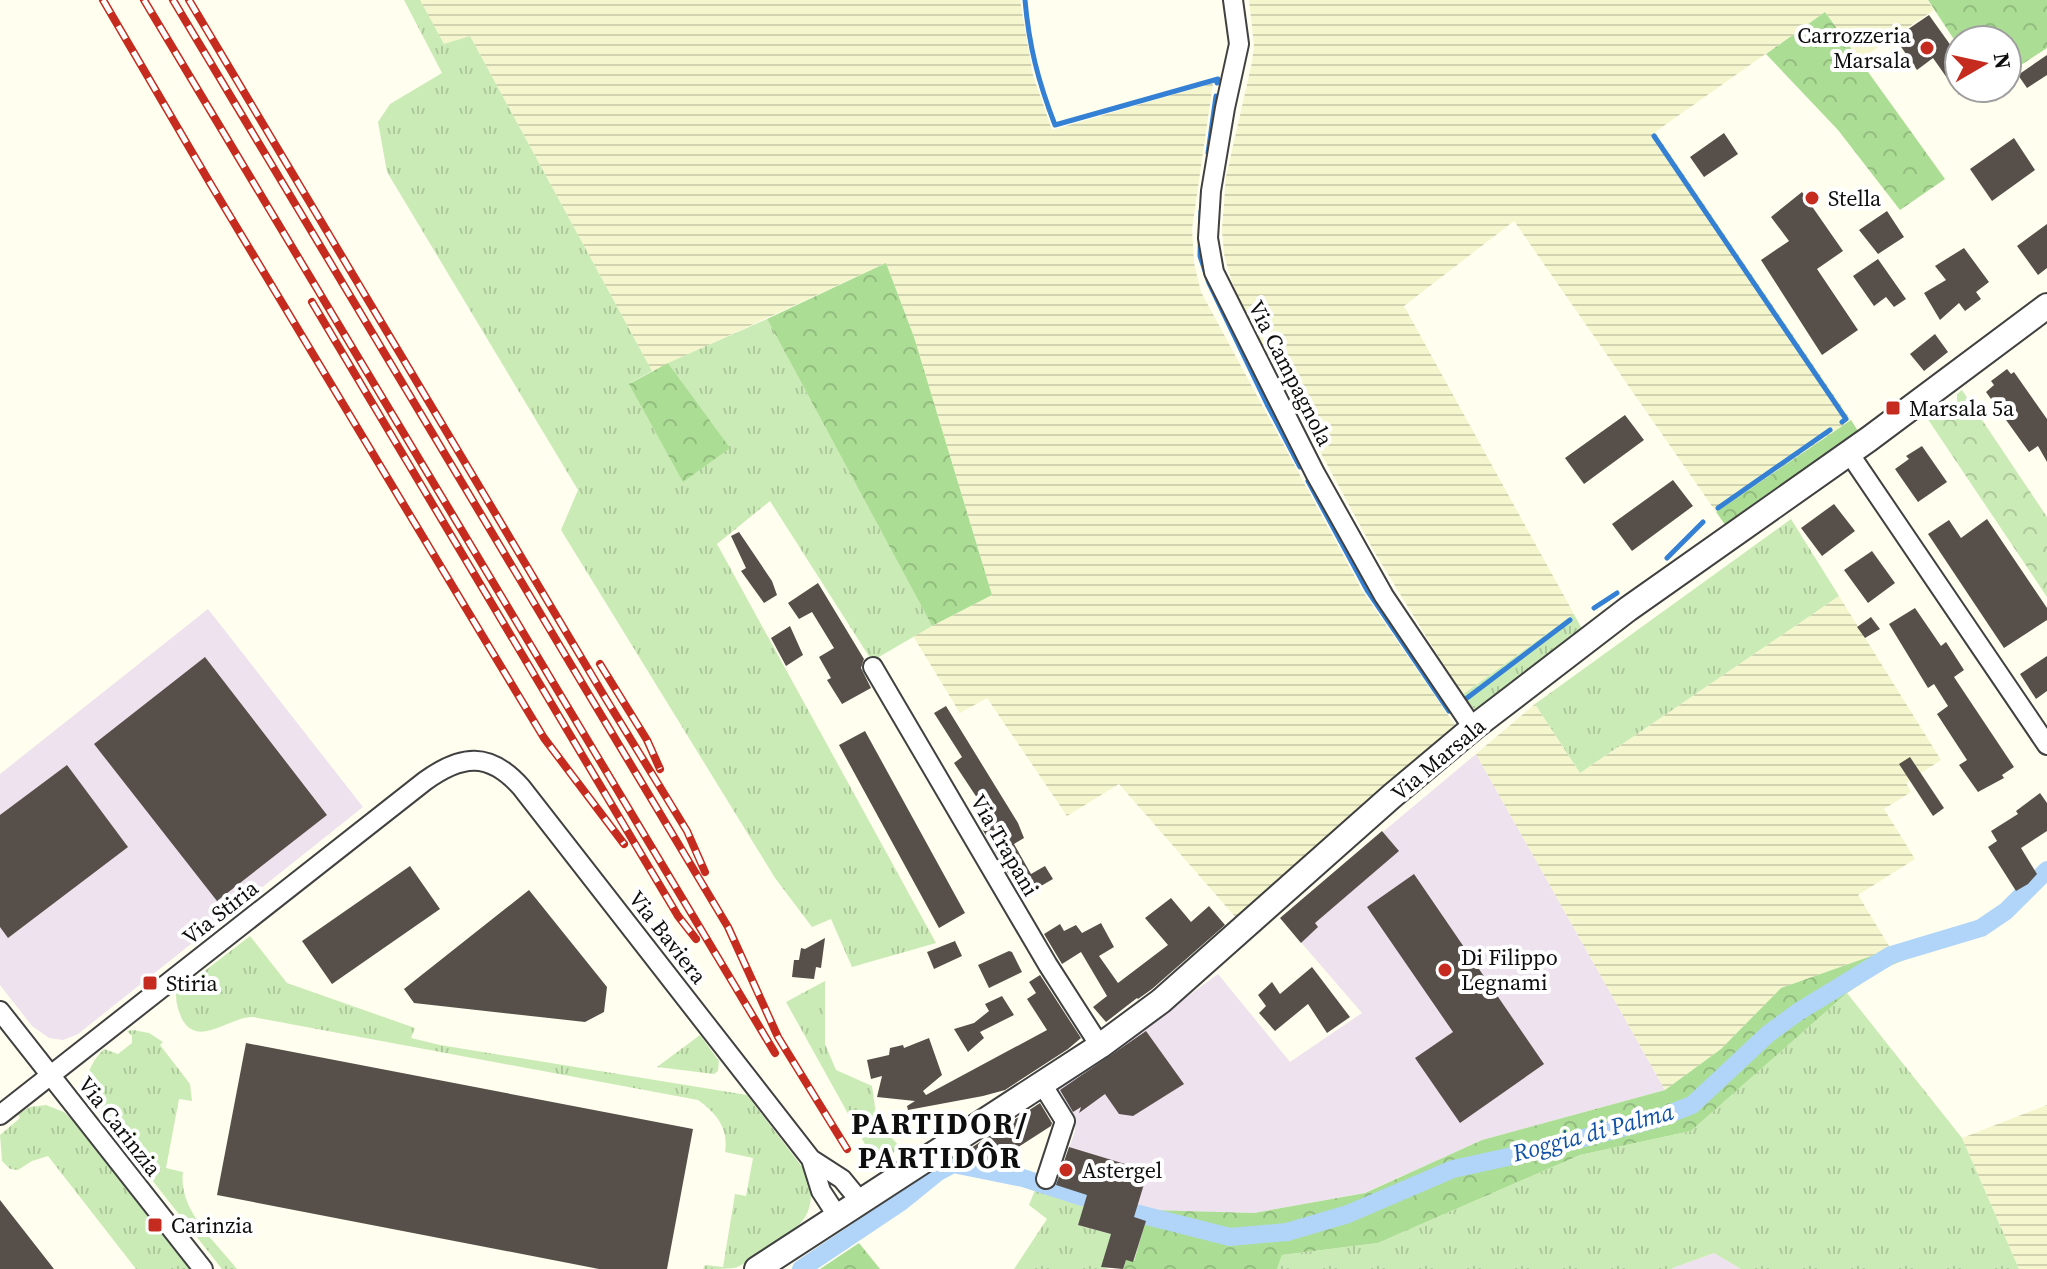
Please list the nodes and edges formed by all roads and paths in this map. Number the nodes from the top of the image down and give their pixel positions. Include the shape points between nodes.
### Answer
1 (1233, 0) edge
2 (2047, 306) edge
3 (1849, 453) junction
4 (873, 667) dead end
5 (1473, 728) junction
6 (2047, 745) edge
7 (476, 760) joint
8 (0, 1011) edge
9 (1100, 1046) junction
10 (50, 1076) junction
11 (1042, 1084) junction
12 (0, 1115) edge
13 (811, 1159) junction
14 (1046, 1179) dead end
15 (860, 1201) junction
16 (838, 1217) junction
17 (203, 1269) edge
18 (757, 1269) edge

1 - 5 street, Via Campagnola via 1239,44 1211,191 1208,238 1214,272 1384,596
2 - 3 street, Via Marsala
3 - 5 street, Via Marsala via 1628,609
3 - 6 street
4 - 9 street, Via Trapani
5 - 9 street, Via Marsala via 1161,1001
7 - 10 street, Via Stiria via 446,768 425,781
7 - 13 street, Via Baviera via 497,766 521,787
8 - 10 street, Via Carinzia
9 - 11 street, Via Marsala
10 - 12 street, Via Stiria
10 - 17 street, Via Carinzia
11 - 14 street via 1065,1121
11 - 15 street, Via Marsala
13 - 15 street, Via Baviera via 842,1179
13 - 16 street, Via Baviera via 821,1191
15 - 16 street, Via Marsala
16 - 18 street, Via Marsala

